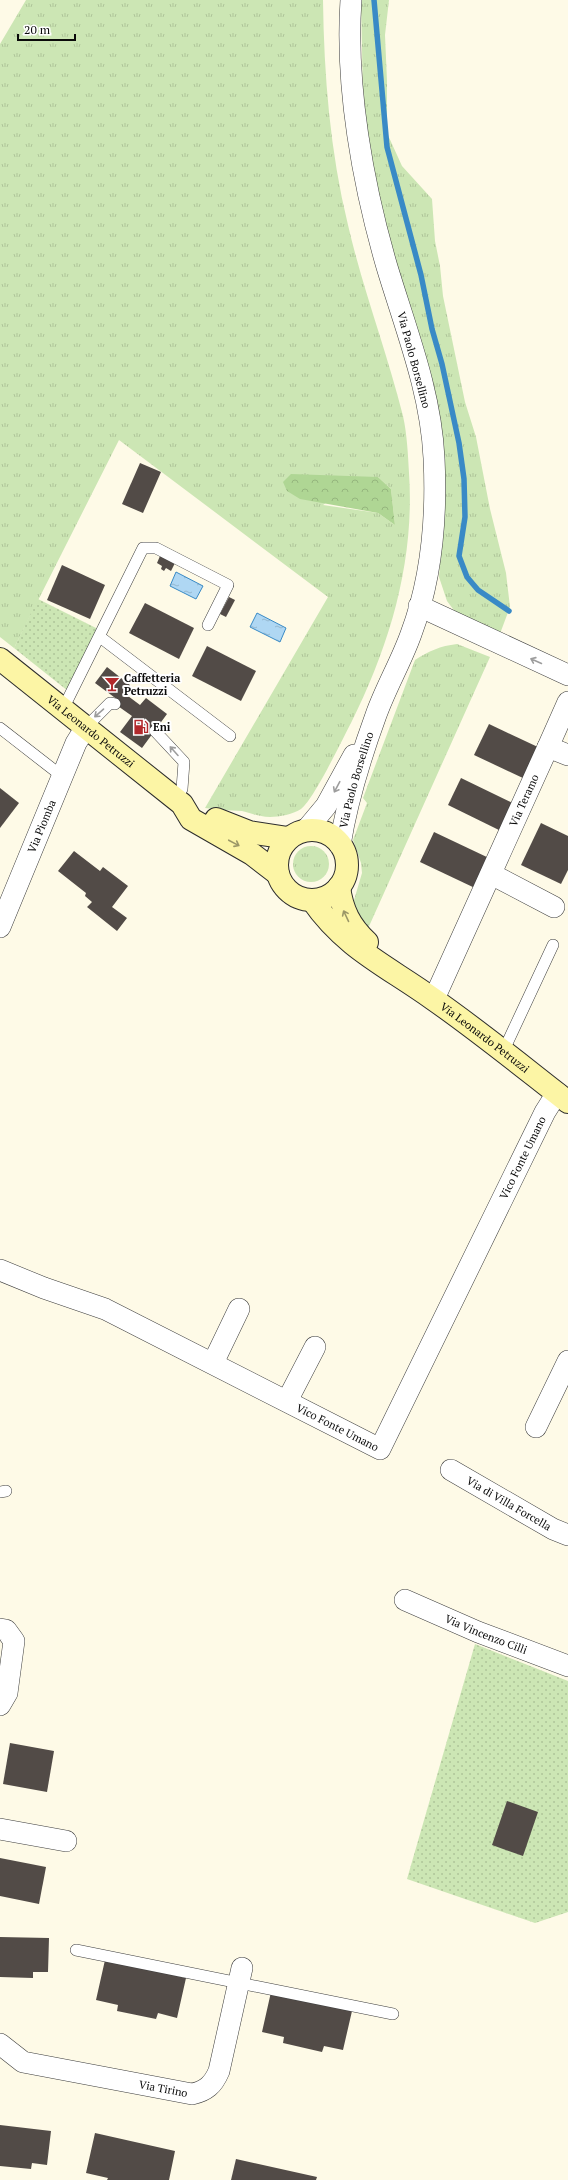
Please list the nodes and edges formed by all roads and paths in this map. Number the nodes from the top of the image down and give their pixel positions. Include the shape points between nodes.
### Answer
1 (351, 0) edge
2 (419, 606) junction
3 (208, 625) dead end
4 (100, 637) junction
5 (0, 659) edge
6 (568, 675) edge
7 (568, 702) edge
8 (115, 704) dead end
9 (63, 709) junction
10 (376, 716) junction
11 (86, 727) junction
12 (0, 728) edge
13 (155, 731) dead end
14 (230, 736) dead end
15 (548, 747) junction
16 (568, 755) edge
17 (63, 777) junction
18 (178, 801) junction
19 (297, 834) junction
20 (340, 845) junction
21 (278, 874) junction
22 (491, 874) junction
23 (339, 887) junction
24 (312, 900) junction
25 (554, 907) dead end
26 (0, 927) edge
27 (554, 945) dead end
28 (400, 976) junction
29 (434, 999) junction
30 (503, 1052) junction
31 (563, 1098) edge
32 (0, 1270) edge
33 (239, 1309) dead end
34 (315, 1347) dead end
35 (568, 1361) edge
36 (213, 1363) junction
37 (286, 1401) junction
38 (536, 1427) dead end
39 (451, 1470) dead end
40 (568, 1535) edge
41 (405, 1600) dead end
42 (0, 1629) edge
43 (568, 1666) edge
44 (0, 1705) edge
45 (0, 1829) edge
46 (66, 1841) dead end
47 (76, 1950) dead end
48 (240, 1975) junction
49 (393, 2014) dead end
50 (0, 2044) edge

1 - 2 street, Via Paolo Borsellino via 353,97 367,194 430,415 435,509 430,565
6 -> 2 street
2 - 10 street, Via Paolo Borsellino via 411,634
3 - 4 lane via 228,585 156,548 143,548
4 - 9 lane
4 - 14 lane
5 - 9 main road, Via Leonardo Petruzzi
7 - 15 street, Via Teramo
8 -> 11 lane via 110,704
9 - 11 main road, Via Leonardo Petruzzi
10 -> 19 street, Via Paolo Borsellino via 326,806
10 - 20 street, Via Paolo Borsellino via 346,810
11 - 17 street, Via Piomba via 76,743
11 - 18 main road, Via Leonardo Petruzzi
12 - 17 lane
18 -> 13 lane via 184,762
15 - 16 street
15 - 22 street, Via Teramo
17 - 26 street, Via Piomba
18 - 19 main road, Via Leonardo Petruzzi via 249,832
18 -> 21 main road, Via Leonardo Petruzzi via 191,819 252,854
19 - 20 main road via 326,832
19 - 21 main road via 278,855
20 - 23 main road via 346,866 344,879
21 - 24 main road via 291,893
22 - 25 street
22 - 29 street, Via Teramo
23 - 24 main road via 322,898
28 -> 23 main road, Via Leonardo Petruzzi via 350,923 343,910
24 - 28 main road, Via Leonardo Petruzzi via 325,918 352,945
27 - 30 lane
28 - 29 main road, Via Leonardo Petruzzi
29 - 30 main road, Via Leonardo Petruzzi
30 - 31 main road, Via Leonardo Petruzzi
31 - 37 street, Vico Fonte Umano via 545,1112 380,1449
32 - 36 street, Vico Fonte Umano via 105,1309
33 - 36 street
34 - 37 street
35 - 38 street
36 - 37 street, Vico Fonte Umano
39 - 40 street, Via di Villa Forcella via 553,1529
41 - 43 street, Via Vincenzo Cilli via 478,1632
42 - 44 street via 6,1630 14,1641 7,1693
45 - 46 street
47 - 48 lane
48 - 49 lane
48 - 50 street, Via Tirino via 219,2071 216,2079 203,2092 192,2094 23,2062

